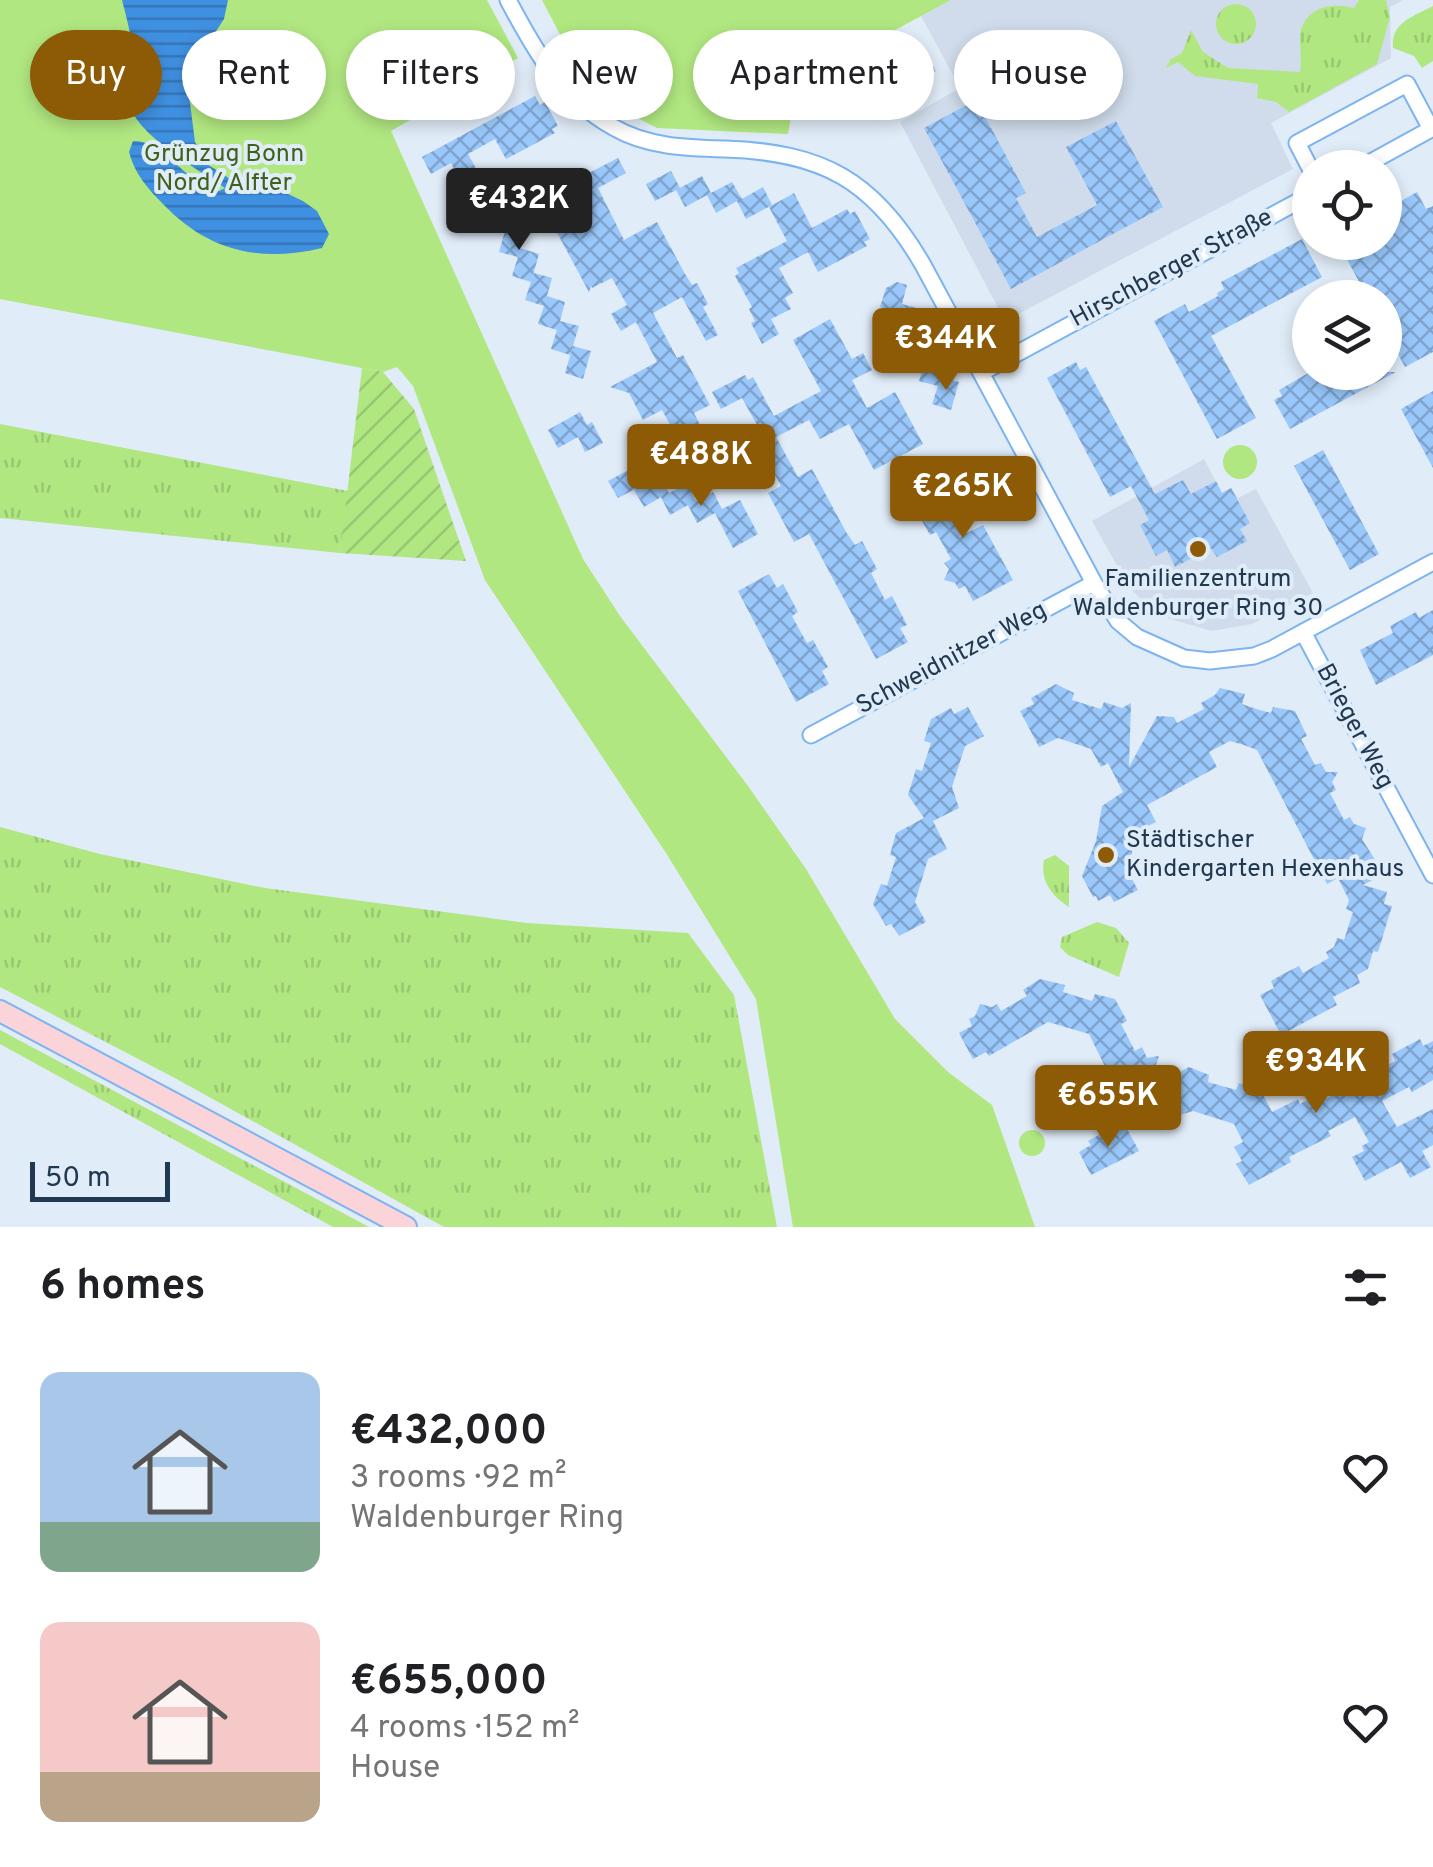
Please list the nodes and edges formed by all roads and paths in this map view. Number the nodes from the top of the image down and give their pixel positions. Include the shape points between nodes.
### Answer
1 (508, 0) edge
2 (1301, 150) edge
3 (1393, 150) edge
4 (1292, 205) edge
5 (980, 373) junction
6 (1433, 562) edge
7 (1094, 583) junction
8 (1303, 632) junction
9 (811, 734) dead end
10 (1433, 875) edge
11 (0, 1011) edge
12 (406, 1227) edge

1 - 5 street via 552,76 614,128 666,145 796,156 864,190 912,246
2 - 3 street via 1297,143 1407,84 1432,129
4 - 5 street, Hirschberger Straße
5 - 7 street
6 - 8 street
7 - 8 street via 1137,637 1184,658 1254,656
7 - 9 street, Schweidnitzer Weg
8 - 10 street, Brieger Weg
11 - 12 main road

